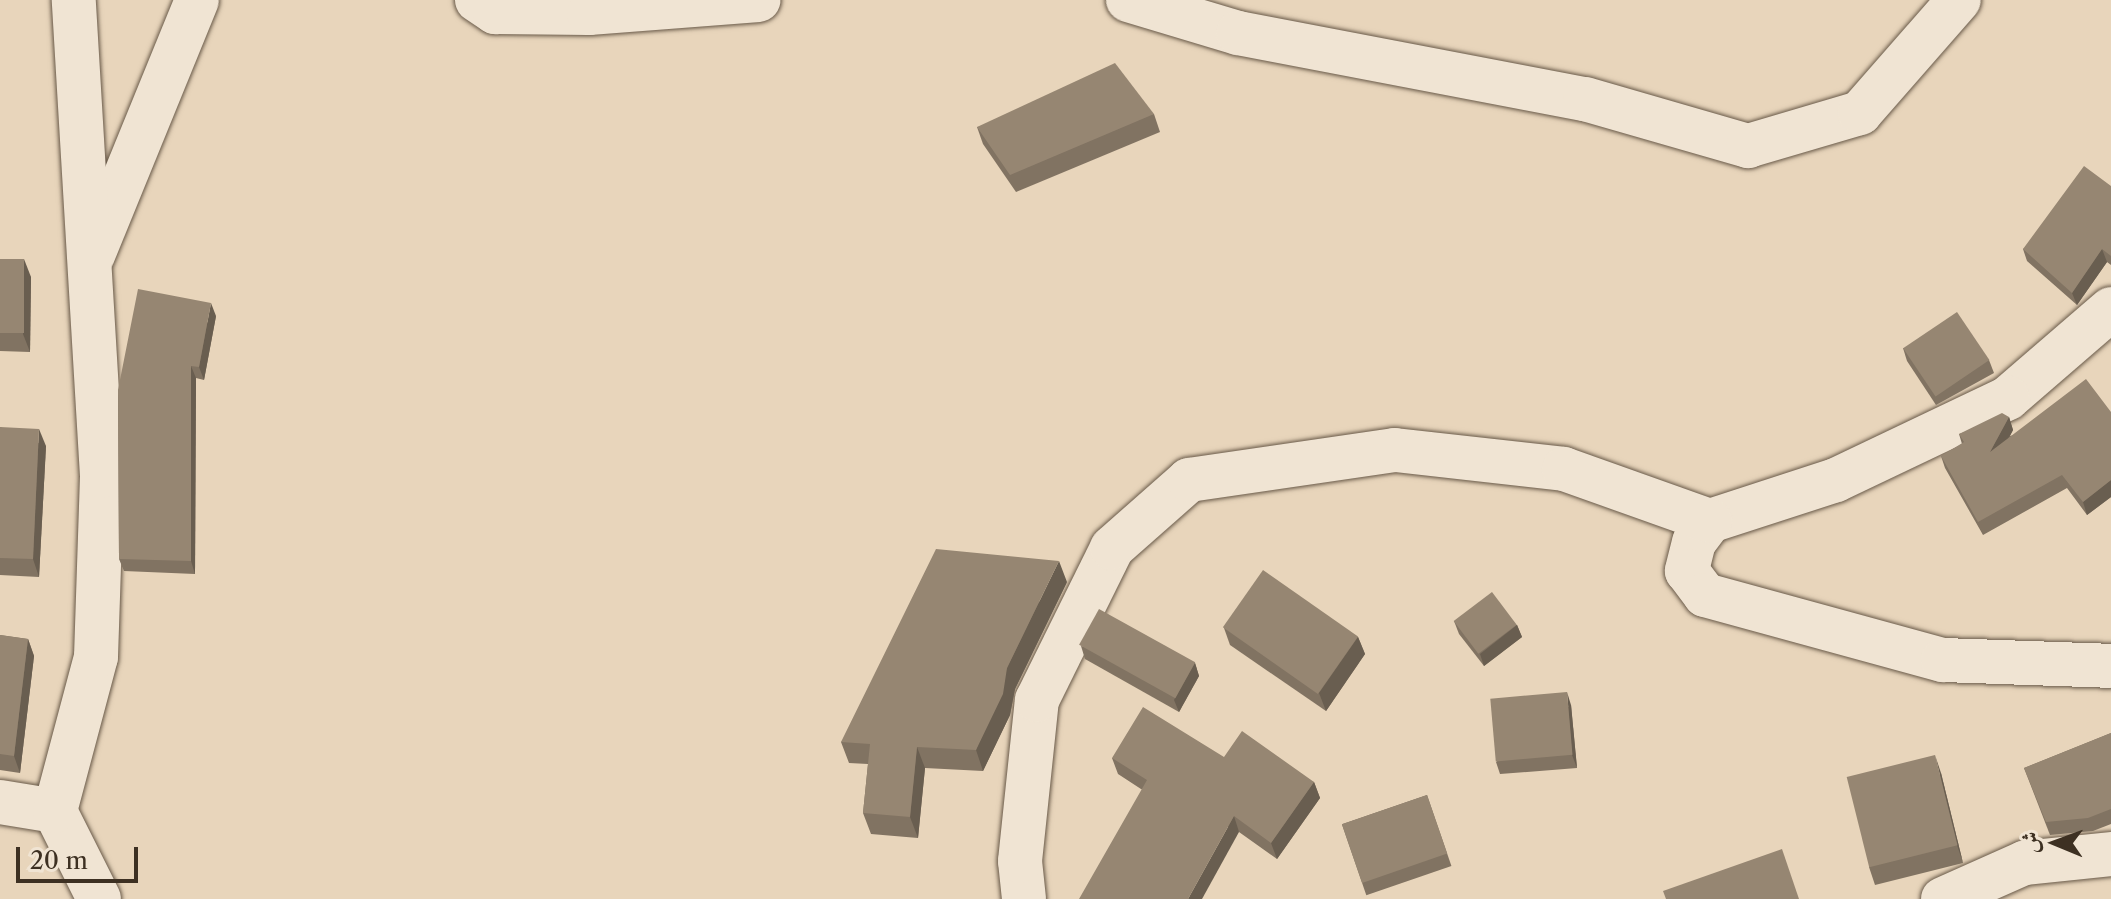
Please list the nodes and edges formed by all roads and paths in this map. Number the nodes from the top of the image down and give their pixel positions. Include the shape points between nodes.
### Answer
1 (74, 0) edge
2 (197, 0) edge
3 (477, 0) edge
4 (759, 0) edge
5 (1128, 0) edge
6 (1959, 0) edge
7 (88, 269) junction
8 (2111, 309) edge
9 (1710, 521) junction
10 (2111, 666) edge
11 (0, 802) edge
12 (55, 811) junction
13 (2111, 854) edge
14 (99, 899) edge
15 (1024, 899) edge
16 (1943, 899) edge

1 - 7 street
2 - 7 street
3 - 4 street via 495,12 589,13
5 - 6 street via 1238,33 1585,99 1748,146 1860,113
7 - 12 street via 102,476 96,657
8 - 9 street via 2008,398 1836,480
9 - 10 street via 1694,542 1687,571 1705,595 1943,660
9 - 15 street via 1564,469 1395,450 1189,480 1112,548 1037,700 1020,861
11 - 12 street
12 - 14 street
13 - 16 street via 2024,863

